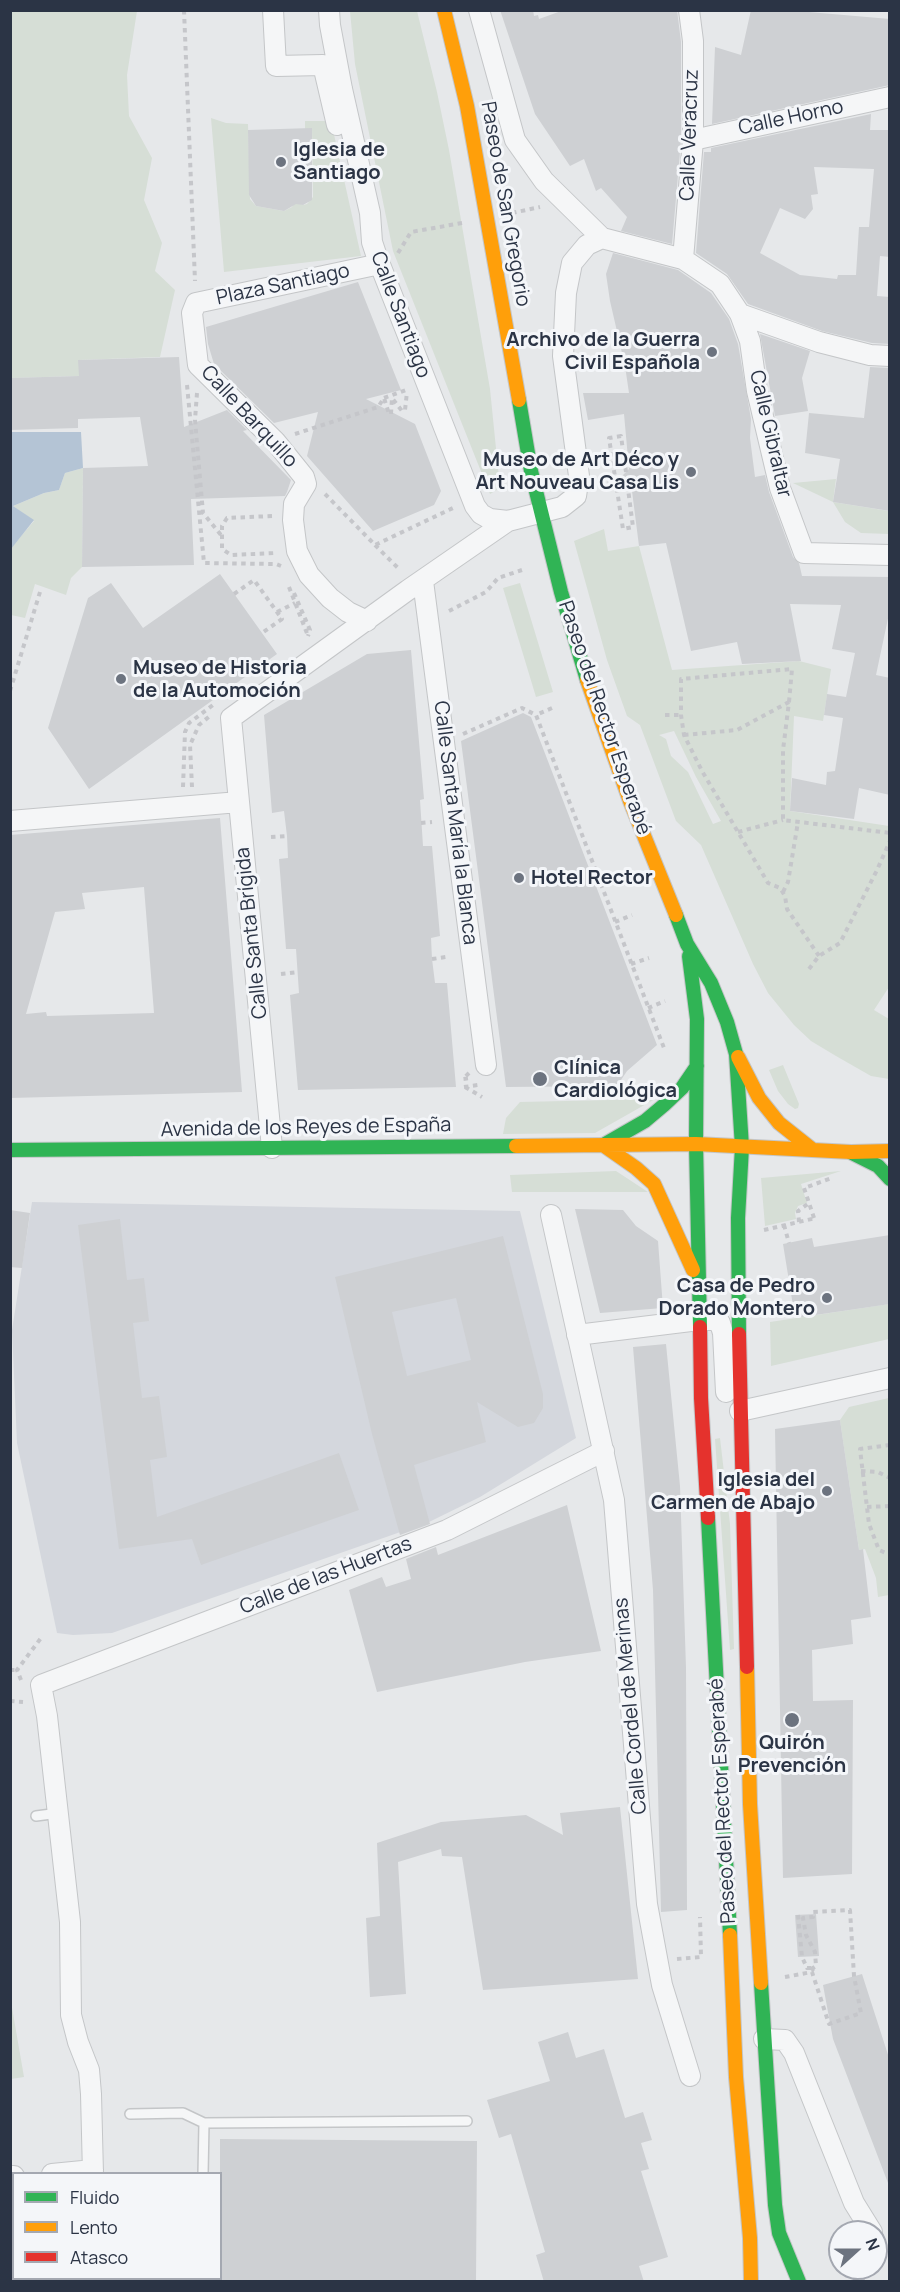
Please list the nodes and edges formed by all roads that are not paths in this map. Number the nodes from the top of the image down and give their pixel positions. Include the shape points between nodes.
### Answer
1 (273, 10) edge
2 (329, 10) edge
3 (444, 10) edge
4 (479, 10) edge
5 (689, 10) edge
6 (890, 97) edge
7 (693, 140) junction
8 (602, 238) junction
9 (372, 242) junction
10 (684, 259) junction
11 (380, 264) junction
12 (194, 308) joint
13 (740, 314) junction
14 (890, 356) edge
15 (541, 512) junction
16 (508, 521) junction
17 (890, 555) edge
18 (419, 583) junction
19 (367, 621) junction
20 (239, 801) junction
21 (10, 821) edge
22 (687, 944) junction
23 (736, 1054) junction
24 (486, 1065) dead end
25 (697, 1066) junction
26 (709, 1116) dead end
27 (718, 1135) dead end
28 (696, 1144) junction
29 (603, 1145) junction
30 (742, 1147) junction
31 (272, 1148) junction
32 (10, 1150) edge
33 (813, 1150) junction
34 (890, 1151) edge
35 (851, 1152) junction
36 (714, 1159) dead end
37 (888, 1171) edge
38 (727, 1177) dead end
39 (551, 1215) dead end
40 (738, 1232) junction
41 (699, 1290) junction
42 (699, 1320) junction
43 (577, 1335) junction
44 (890, 1378) edge
45 (740, 1410) junction
46 (604, 1451) junction
47 (741, 1453) junction
48 (59, 1813) junction
49 (36, 1816) dead end
50 (764, 2039) junction
51 (690, 2076) dead end
52 (130, 2114) dead end
53 (467, 2121) dead end
54 (204, 2123) junction
55 (93, 2172) edge
56 (203, 2172) edge
57 (866, 2220) edge
58 (751, 2282) edge
59 (799, 2282) edge

1 - 9 street via 276,66 323,65 359,217
2 - 9 street, Calle Santiago via 370,213
3 - 15 main road, Paseo de San Gregorio via 467,106
4 - 8 street via 515,140 544,181
5 - 7 street, Calle Veracruz via 693,41
6 - 7 street, Calle Horno
7 - 10 street, Calle Veracruz
8 - 10 street
8 - 15 street via 587,245 572,263 566,293 563,356 579,476 576,496 562,507
9 - 11 street, Calle Santiago
10 - 13 street, Calle Gibraltar via 720,284
11 - 12 street, Plaza Santiago
11 - 16 street, Calle Santiago via 473,499 481,514
12 - 19 street, Calle Barquillo via 192,369 274,441 301,473 306,484 293,512 297,551 309,575 330,598
13 - 14 street via 819,342
13 - 17 street, Calle Gibraltar via 750,341 757,391 780,488 804,553
15 - 16 street
15 - 22 main road, Paseo del Rector Esperabé via 588,685
16 - 18 street
18 - 19 street
18 - 24 street, Calle Santa María la Blanca via 451,740
19 - 20 street, Calle Santa Brígida via 223,715
20 - 21 street
20 - 31 street, Calle Santa Brígida
22 - 23 main road, Paseo del Rector Esperabé via 711,983
22 - 25 main road, Paseo del Rector Esperabé via 697,1019
23 - 30 main road, Paseo del Rector Esperabé
23 - 33 main road via 759,1098 779,1123
25 - 26 main road, Paseo del Rector Esperabé
25 - 28 main road, Paseo del Rector Esperabé
25 - 29 main road via 682,1088 645,1121
27 - 30 main road
28 - 29 main road, Avenida de los Reyes de España
28 - 30 main road, Avenida de los Reyes de España
28 - 36 main road
28 - 41 main road, Paseo del Rector Esperabé
29 - 31 main road, Avenida de los Reyes de España
29 - 41 main road, Paseo del Rector Esperabé via 654,1184
30 - 33 main road, Avenida de los Reyes de España
30 - 40 main road, Paseo del Rector Esperabé
31 - 32 main road, Avenida de los Reyes de España
33 - 35 main road, Avenida de los Reyes de España
34 - 35 main road, Avenida de los Reyes de España
35 - 37 main road
38 - 40 main road, Paseo del Rector Esperabé
39 - 43 street, Calle Cordel de Merinas
40 - 45 main road, Paseo del Rector Esperabé
41 - 42 main road, Paseo del Rector Esperabé
42 - 43 street
42 - 47 street, Paseo del Rector Esperabé via 720,1323 723,1332 726,1398
42 - 58 main road, Paseo del Rector Esperabé via 736,2077
43 - 46 street, Calle Cordel de Merinas
44 - 45 street
45 - 47 main road, Paseo del Rector Esperabé
46 - 48 street, Calle de las Huertas via 447,1530 41,1685
46 - 51 street, Calle Cordel de Merinas via 614,1500 647,1904 662,1985
47 - 50 main road, Paseo del Rector Esperabé via 750,1804
48 - 49 lane
48 - 55 street via 70,1922 71,2015 89,2070
50 - 57 street via 785,2040 794,2053 850,2193
50 - 59 main road, Paseo del Rector Esperabé via 779,2233
52 - 54 lane via 183,2113
53 - 54 lane
54 - 56 lane

